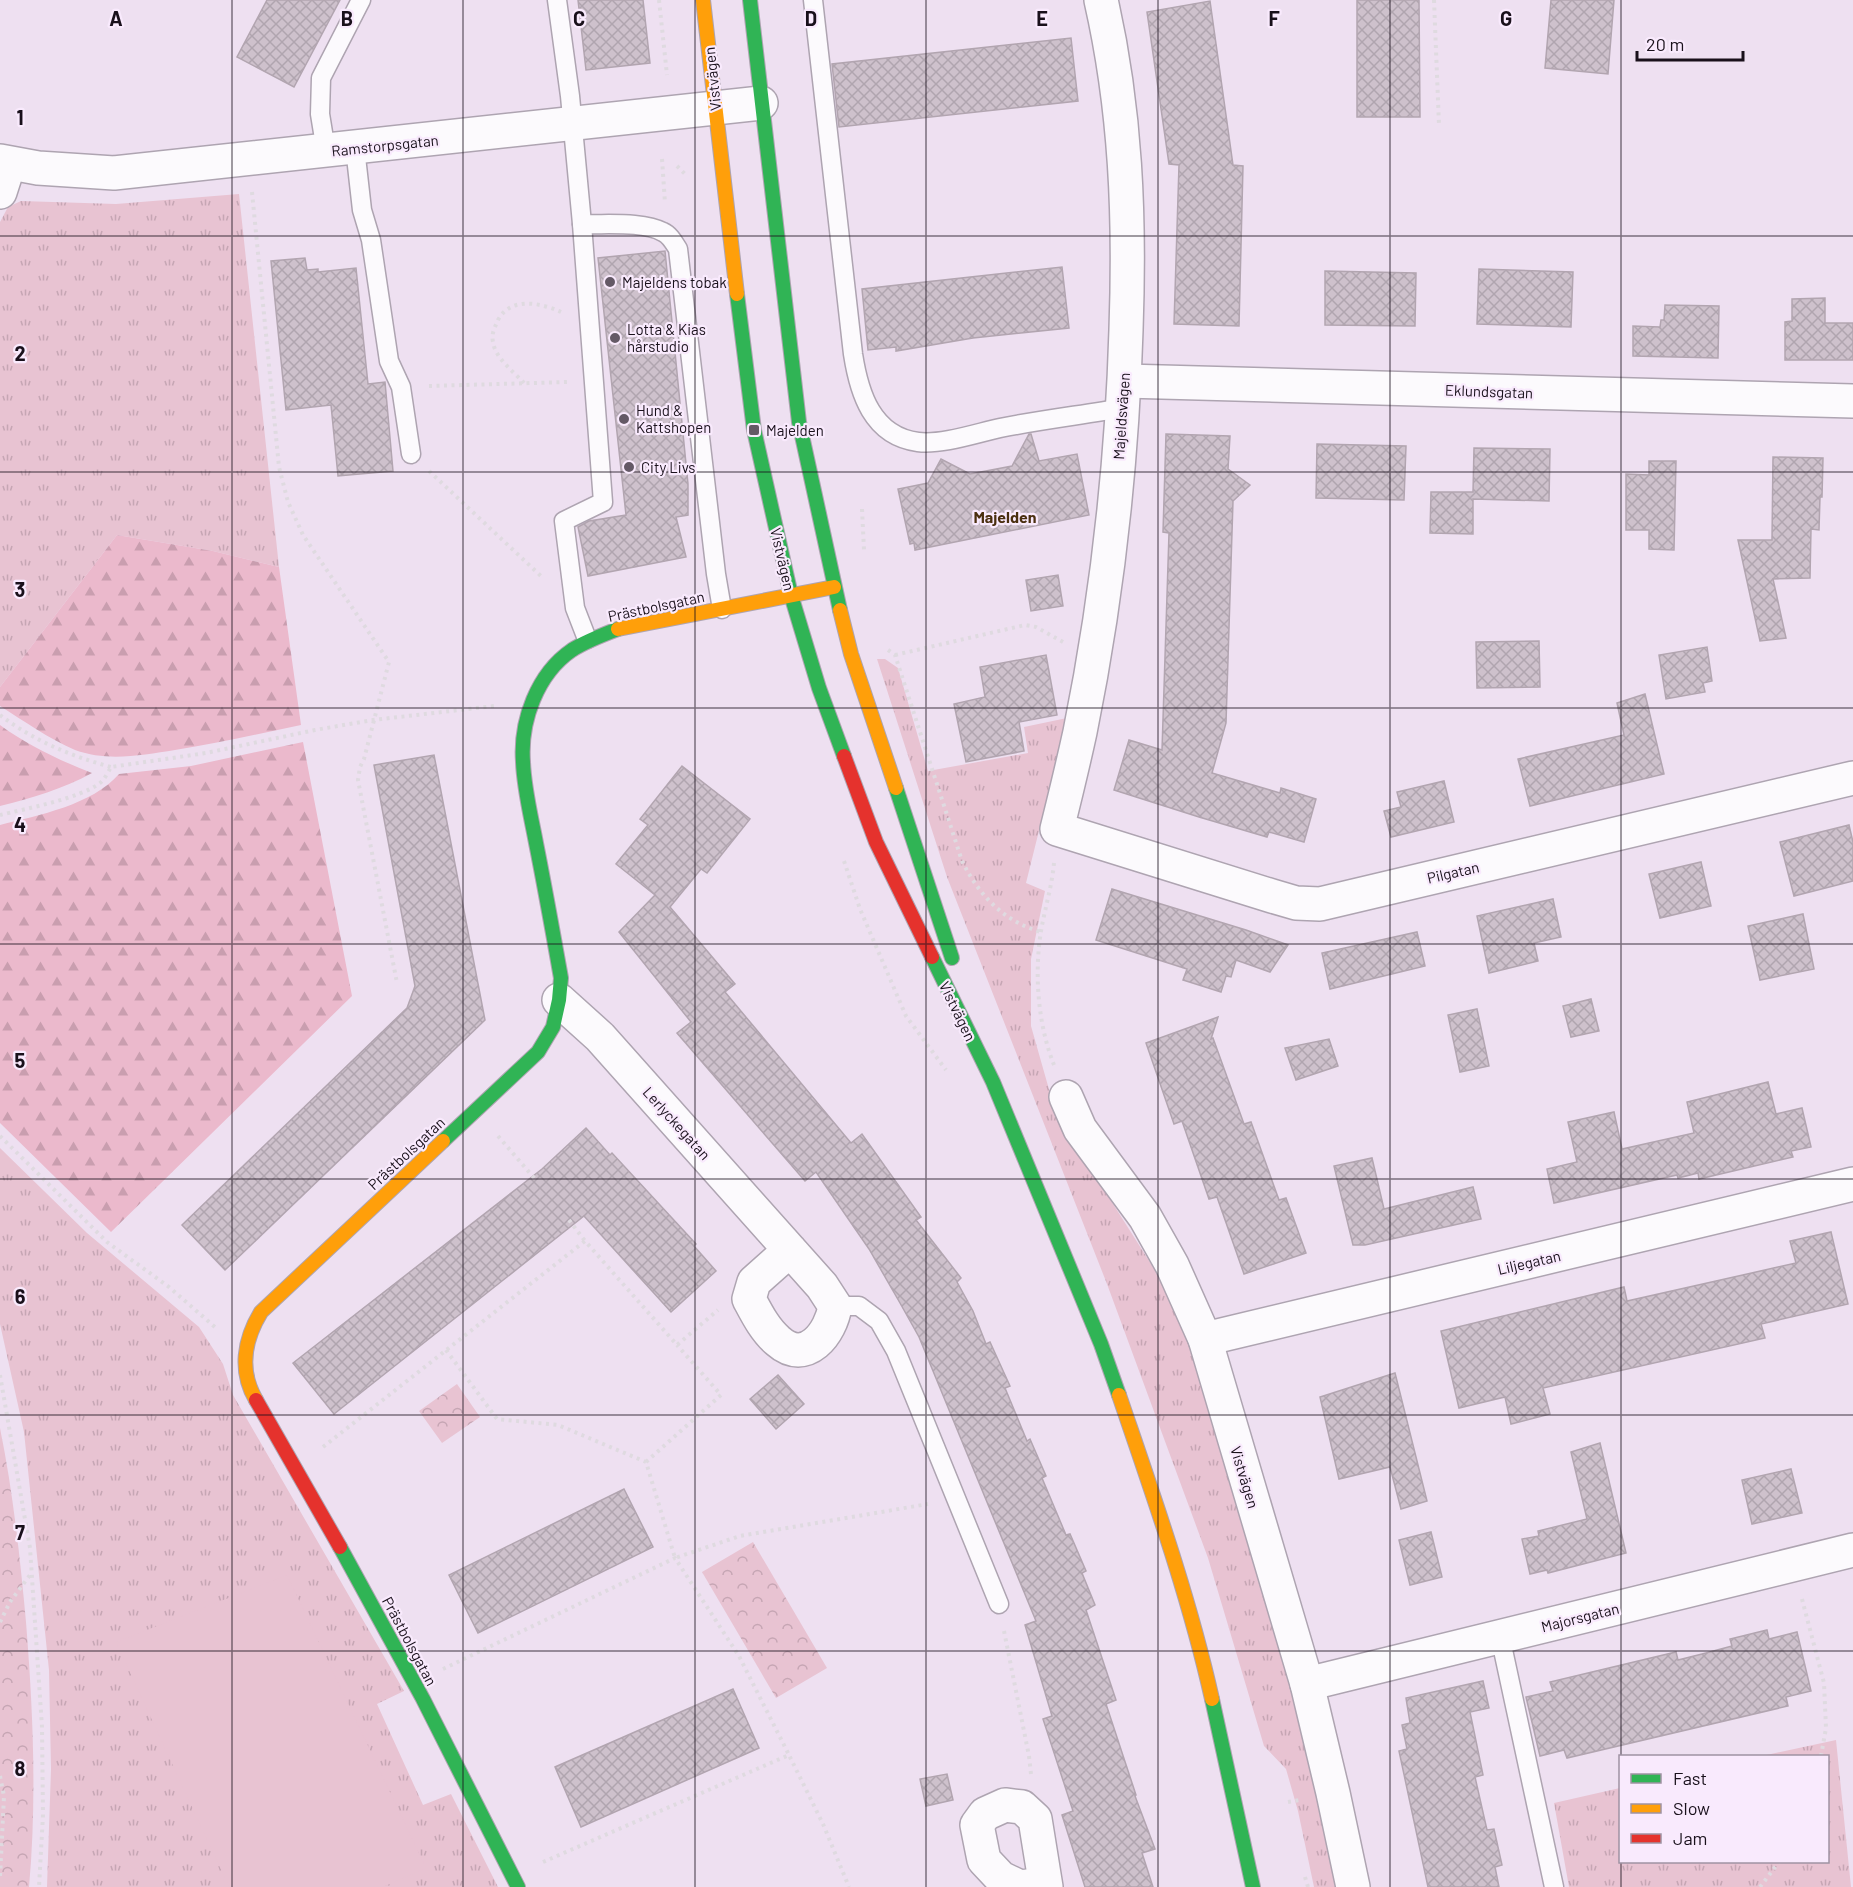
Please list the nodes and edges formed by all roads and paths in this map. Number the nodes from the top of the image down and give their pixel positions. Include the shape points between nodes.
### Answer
1 (361, 0) edge
2 (557, 0) edge
3 (658, 0) edge
4 (703, 0) edge
5 (750, 0) edge
6 (813, 0) edge
7 (1101, 0) edge
8 (1434, 0) edge
9 (668, 75) dead end
10 (761, 103) junction
11 (715, 108) junction
12 (572, 123) junction
13 (1439, 125) dead end
14 (340, 150) junction
15 (248, 159) junction
16 (662, 159) dead end
17 (3, 172) edge
18 (582, 224) junction
19 (662, 231) junction
20 (592, 337) junction
21 (595, 381) junction
22 (524, 383) junction
23 (401, 387) junction
24 (1124, 394) junction
25 (1853, 401) edge
26 (411, 454) joint
27 (834, 587) junction
28 (791, 595) junction
29 (575, 608) junction
30 (722, 609) junction
31 (587, 639) junction
32 (880, 645) dead end
33 (895, 655) junction
34 (1093, 662) junction
35 (533, 702) junction
36 (0, 715) edge
37 (373, 720) junction
38 (111, 767) junction
39 (1853, 778) edge
40 (0, 815) edge
41 (1057, 829) junction
42 (843, 858) dead end
43 (1041, 932) junction
44 (397, 983) dead end
45 (560, 1000) junction
46 (950, 1075) dead end
47 (993, 1082) junction
48 (1066, 1097) joint
49 (476, 1110) junction
50 (0, 1136) edge
51 (535, 1179) dead end
52 (1853, 1184) edge
53 (569, 1220) dead end
54 (585, 1241) junction
55 (790, 1250) junction
56 (748, 1299) junction
57 (835, 1306) junction
58 (1205, 1339) junction
59 (677, 1345) junction
60 (446, 1350) junction
61 (244, 1361) junction
62 (0, 1375) edge
63 (646, 1461) junction
64 (296, 1468) junction
65 (955, 1499) junction
66 (1853, 1550) edge
67 (675, 1558) junction
68 (1793, 1565) junction
69 (31, 1574) junction
70 (999, 1604) joint
71 (0, 1622) edge
72 (1500, 1636) junction
73 (415, 1683) junction
74 (1307, 1684) junction
75 (789, 1755) junction
76 (1821, 1755) edge
77 (0, 1776) edge
78 (1035, 1819) junction
79 (1778, 1863) edge
80 (1305, 1877) dead end
81 (0, 1878) edge
82 (515, 1881) edge
83 (1046, 1885) edge
84 (39, 1887) edge
85 (849, 1887) edge
86 (1253, 1887) edge
87 (1308, 1887) edge
88 (1353, 1887) edge
89 (1554, 1887) edge
90 (1760, 1887) edge

1 - 14 lane via 321,78 320,114
2 - 12 lane
3 - 9 path
4 - 11 main road, Vistvägen
5 - 10 main road, Vistvägen
6 - 24 lane via 856,379 870,412 901,438 920,443 1000,428
7 - 24 street, Majeldsvägen via 1120,108 1126,183 1129,248
8 - 13 path
10 - 11 street, Ramstorpsgatan
10 - 27 main road, Vistvägen via 799,422
11 - 12 street, Ramstorpsgatan
11 - 28 main road, Vistvägen via 754,430
12 - 14 street, Ramstorpsgatan
12 - 18 lane
14 - 15 street, Ramstorpsgatan
14 - 23 lane via 371,240 389,361
15 - 17 street, Ramstorpsgatan via 114,173
15 - 37 path via 279,467 288,502 303,535 389,662
16 - 19 path
18 - 19 lane
18 - 20 lane
19 - 30 lane via 678,249
20 - 21 lane
20 - 22 path via 560,311 527,303 512,307 501,315 494,328 493,343
21 - 22 path
21 - 29 lane via 603,502 564,521
22 - 23 path
23 - 26 lane
24 - 25 street, Eklundsgatan
24 - 34 street, Majeldsvägen via 1113,523
26 - 29 path
27 - 28 main road, Prästbolsgatan
27 - 47 main road, Vistvägen via 851,654
28 - 30 main road, Prästbolsgatan
28 - 47 main road, Vistvägen via 817,681 876,842
29 - 31 lane
30 - 31 main road, Prästbolsgatan via 621,628
31 - 35 main road, Prästbolsgatan via 556,662
32 - 33 path
33 - 34 path via 1025,625 1050,634
33 - 43 path via 966,870 1001,913
34 - 41 street, Majeldsvägen
35 - 37 path
35 - 45 main road, Prästbolsgatan via 522,754 561,978
36 - 38 path via 75,757
37 - 38 path
37 - 44 path via 358,780
38 - 40 path via 101,782 86,790
39 - 41 street, Pilgatan via 1320,904 1288,901
41 - 43 path via 1053,879
42 - 46 path via 860,909 906,1016
43 - 48 path via 1040,1007 1049,1052
45 - 49 main road, Prästbolsgatan via 553,1027 538,1052
45 - 55 street, Lerlyckegatan via 600,1037
47 - 86 main road, Vistvägen via 1101,1344 1157,1508 1203,1659
48 - 58 street, Vistvägen via 1099,1158 1145,1217 1172,1265
49 - 51 path
49 - 61 main road, Prästbolsgatan via 261,1312 246,1344
50 - 61 path via 106,1242 169,1287 215,1327
52 - 58 street, Liljegatan
53 - 54 path
54 - 59 path
54 - 60 path
55 - 56 street via 754,1282
55 - 57 street, Lerlyckegatan
56 - 57 street via 779,1343 797,1350 811,1346 825,1335
56 - 59 path via 728,1301
57 - 65 lane via 859,1306 879,1321 896,1351
58 - 74 street, Vistvägen
59 - 63 path via 721,1395
60 - 63 path via 497,1419 558,1425
60 - 64 path
61 - 64 main road, Prästbolsgatan via 251,1391
62 - 69 path via 30,1548
63 - 67 path
64 - 73 main road, Prästbolsgatan
65 - 67 path via 740,1536
65 - 70 lane
66 - 68 street, Majorsgatan
67 - 73 path
67 - 75 path via 739,1656
68 - 72 street, Majorsgatan
68 - 76 path via 1824,1683 1826,1728
69 - 71 path
69 - 84 path via 42,1727
70 - 78 path via 1029,1756
72 - 74 street, Majorsgatan
72 - 89 lane
73 - 82 main road, Prästbolsgatan
74 - 88 street, Vistvägen
75 - 82 path
75 - 85 path
77 - 81 path
78 - 83 street
78 - 83 street via 1022,1807 1005,1805 985,1814 977,1825 984,1860 1001,1878 1020,1887
79 - 90 path
80 - 87 path

